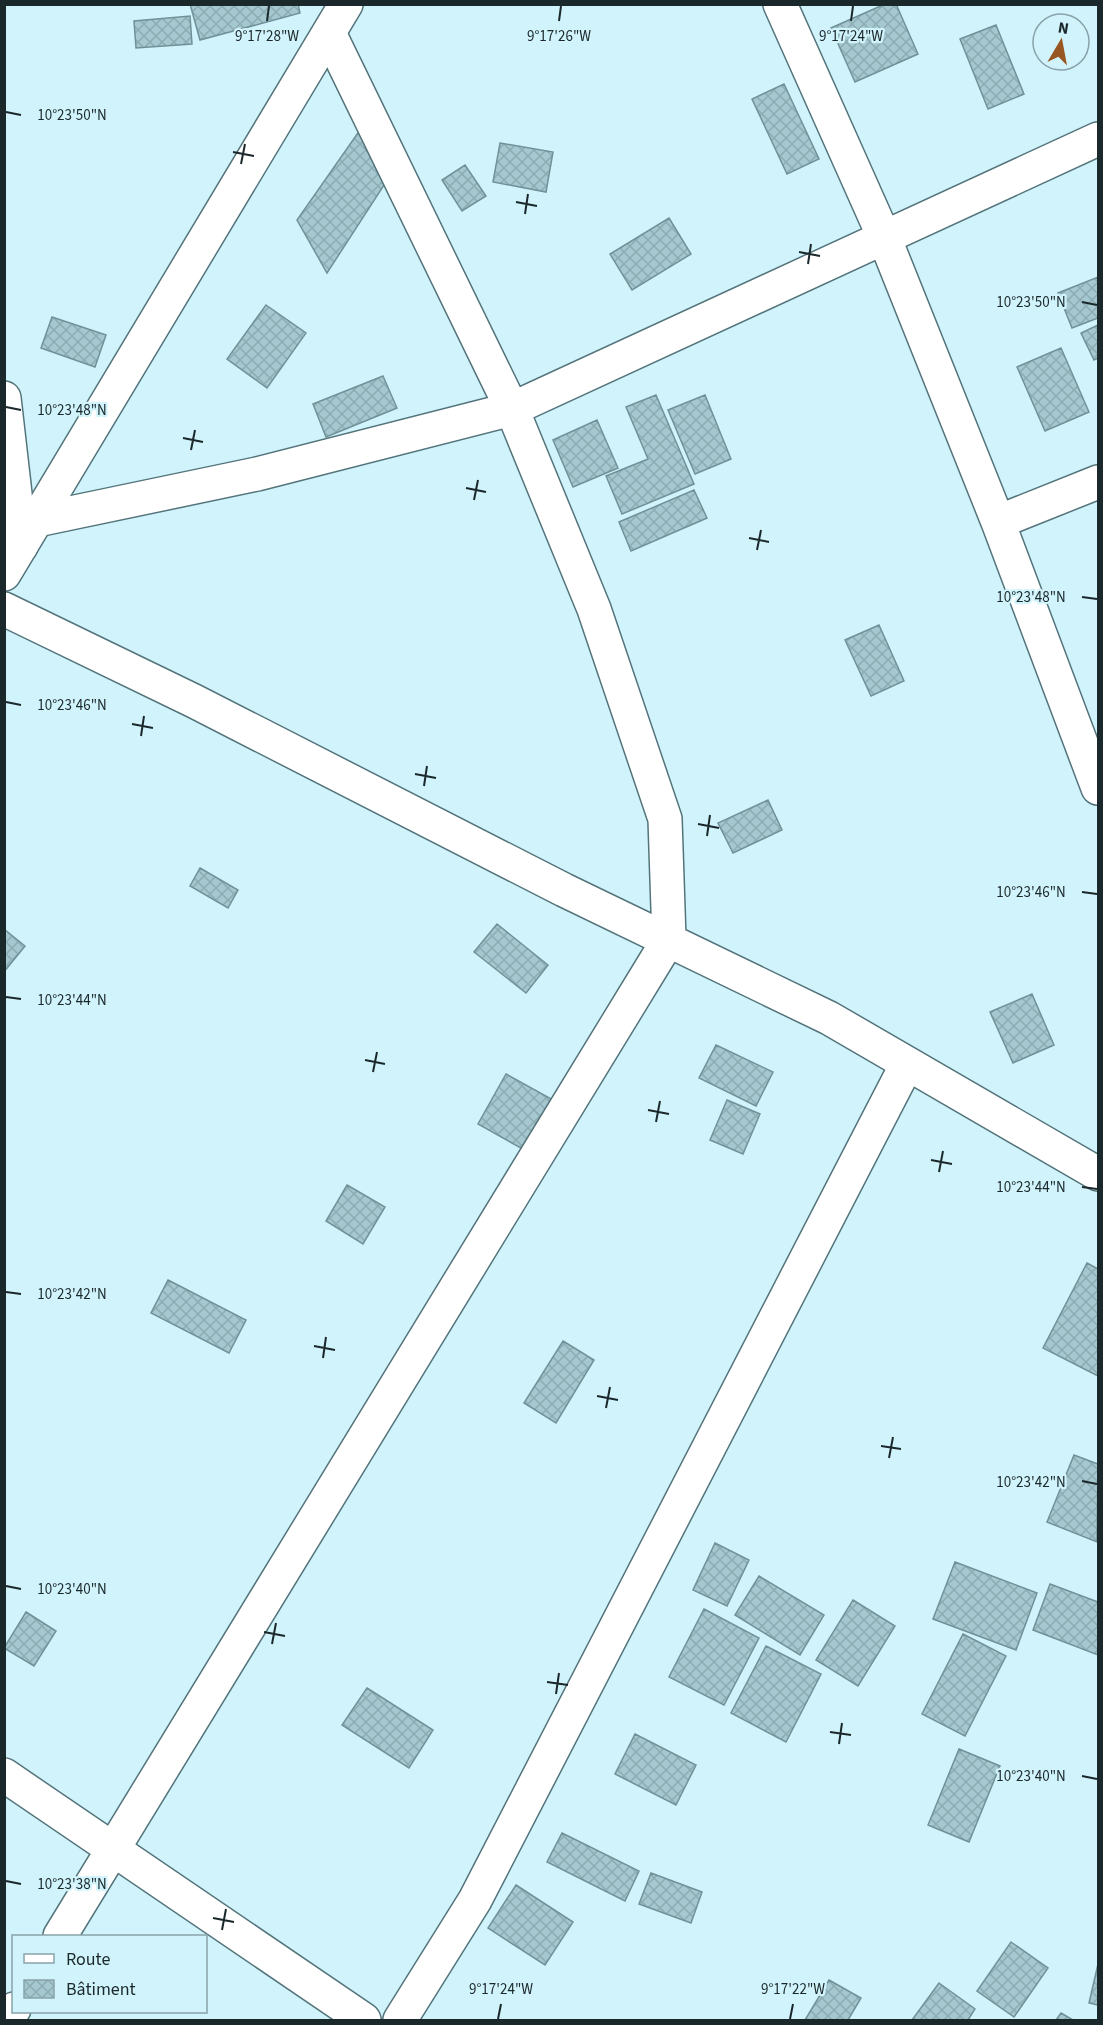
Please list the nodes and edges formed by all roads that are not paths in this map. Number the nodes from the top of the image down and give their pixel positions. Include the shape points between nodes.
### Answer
1 (346, 4) edge
2 (780, 4) edge
3 (329, 33) junction
4 (1098, 139) edge
5 (884, 237) junction
6 (4, 398) edge
7 (512, 409) junction
8 (1098, 482) edge
9 (998, 522) junction
10 (29, 533) junction
11 (4, 574) edge
12 (4, 609) edge
13 (1098, 788) edge
14 (669, 939) junction
15 (907, 1064) junction
16 (1098, 1174) edge
17 (4, 1775) edge
18 (115, 1850) junction
19 (61, 1935) edge
20 (364, 2020) edge
21 (400, 2020) edge

1 - 3 main road
2 - 5 main road
3 - 7 main road
3 - 10 main road
4 - 5 main road
5 - 7 main road
5 - 9 main road
6 - 10 main road
7 - 10 main road
7 - 14 main road via 594,609 665,819
8 - 9 main road
9 - 13 main road
10 - 11 main road
12 - 14 main road
14 - 15 main road via 829,1018
14 - 18 main road
15 - 16 main road
15 - 21 main road via 475,1900
17 - 18 main road
18 - 19 main road
18 - 20 main road

